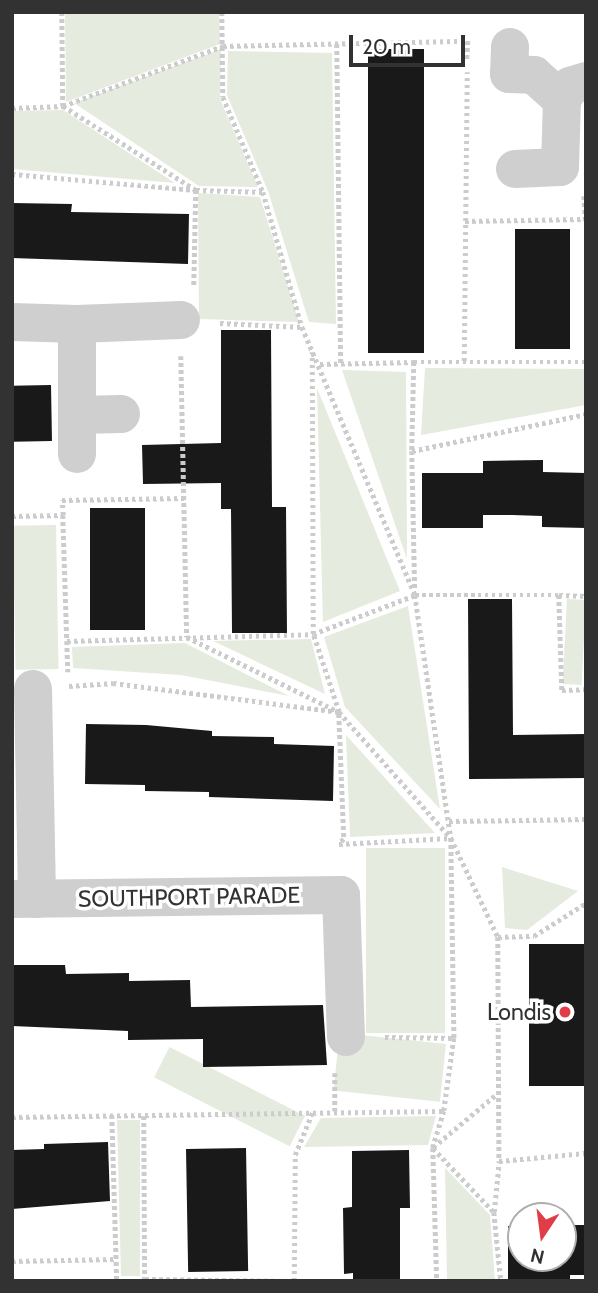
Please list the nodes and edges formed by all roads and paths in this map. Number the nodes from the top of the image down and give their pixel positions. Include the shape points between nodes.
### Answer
1 (62, 12) edge
2 (222, 12) edge
3 (337, 44) junction
4 (223, 47) junction
5 (510, 71) dead end
6 (574, 91) edge
7 (63, 106) junction
8 (12, 108) edge
9 (515, 169) dead end
10 (12, 174) edge
11 (196, 190) junction
12 (263, 192) junction
13 (583, 219) dead end
14 (466, 221) junction
15 (187, 321) junction
16 (12, 322) edge
17 (77, 324) junction
18 (302, 327) junction
19 (312, 347) junction
20 (464, 361) junction
21 (414, 362) junction
22 (586, 362) edge
23 (320, 364) junction
24 (341, 364) junction
25 (121, 414) dead end
26 (586, 414) edge
27 (77, 415) junction
28 (412, 451) junction
29 (77, 454) dead end
30 (184, 498) junction
31 (63, 515) junction
32 (12, 516) edge
33 (415, 595) junction
34 (559, 595) junction
35 (586, 596) edge
36 (313, 634) junction
37 (187, 637) junction
38 (67, 641) junction
39 (50, 688) joint
40 (586, 689) edge
41 (339, 712) junction
42 (586, 819) edge
43 (449, 821) junction
44 (451, 838) junction
45 (25, 899) edge
46 (584, 902) edge
47 (498, 937) dead end
48 (345, 1037) dead end
49 (496, 1096) dead end
50 (313, 1111) junction
51 (444, 1111) junction
52 (112, 1115) junction
53 (144, 1116) junction
54 (12, 1117) edge
55 (433, 1148) junction
56 (499, 1161) dead end
57 (494, 1212) junction
58 (116, 1259) junction
59 (12, 1261) edge
60 (145, 1280) edge
61 (240, 1280) edge
62 (117, 1281) edge
63 (293, 1281) edge
64 (437, 1281) edge
65 (501, 1281) edge

1 - 7 path
2 - 4 path
3 - 4 path
3 - 14 path via 468,41
3 - 24 path
4 - 7 path
4 - 12 path via 223,97
5 - 6 street
6 - 9 street via 560,167
7 - 8 path
7 - 11 path
10 - 11 path
11 - 12 path
11 - 15 path
12 - 18 path
13 - 14 path
14 - 20 path
15 - 17 street
15 - 18 path
15 - 30 path
16 - 17 street
17 - 27 street
18 - 19 path
19 - 23 path
19 - 36 path
20 - 21 path
20 - 22 path
21 - 24 path
21 - 28 path
23 - 24 path
23 - 33 path
25 - 27 street
26 - 28 path
27 - 29 street
28 - 33 path
30 - 31 path via 62,500
30 - 37 path
31 - 32 path
31 - 38 path
33 - 34 path
33 - 36 path
33 - 43 path
34 - 35 path
34 - 40 path via 562,690
36 - 37 path
36 - 41 path
37 - 38 path
37 - 41 path
38 - 39 path
39 - 45 street, SOUTHPORT PARADE
41 - 44 path via 344,839 339,844
42 - 43 path
43 - 44 path
44 - 51 path via 454,1038
45 - 48 street, SOUTHPORT PARADE via 341,895
46 - 47 path via 534,936
49 - 55 path
50 - 51 path
50 - 53 path
50 - 63 path via 295,1155
51 - 55 path
52 - 53 path
52 - 54 path
52 - 58 path
53 - 60 path
55 - 57 path
55 - 64 path
56 - 57 path
57 - 65 path
58 - 59 path
58 - 62 path
60 - 61 path
61 - 63 path

